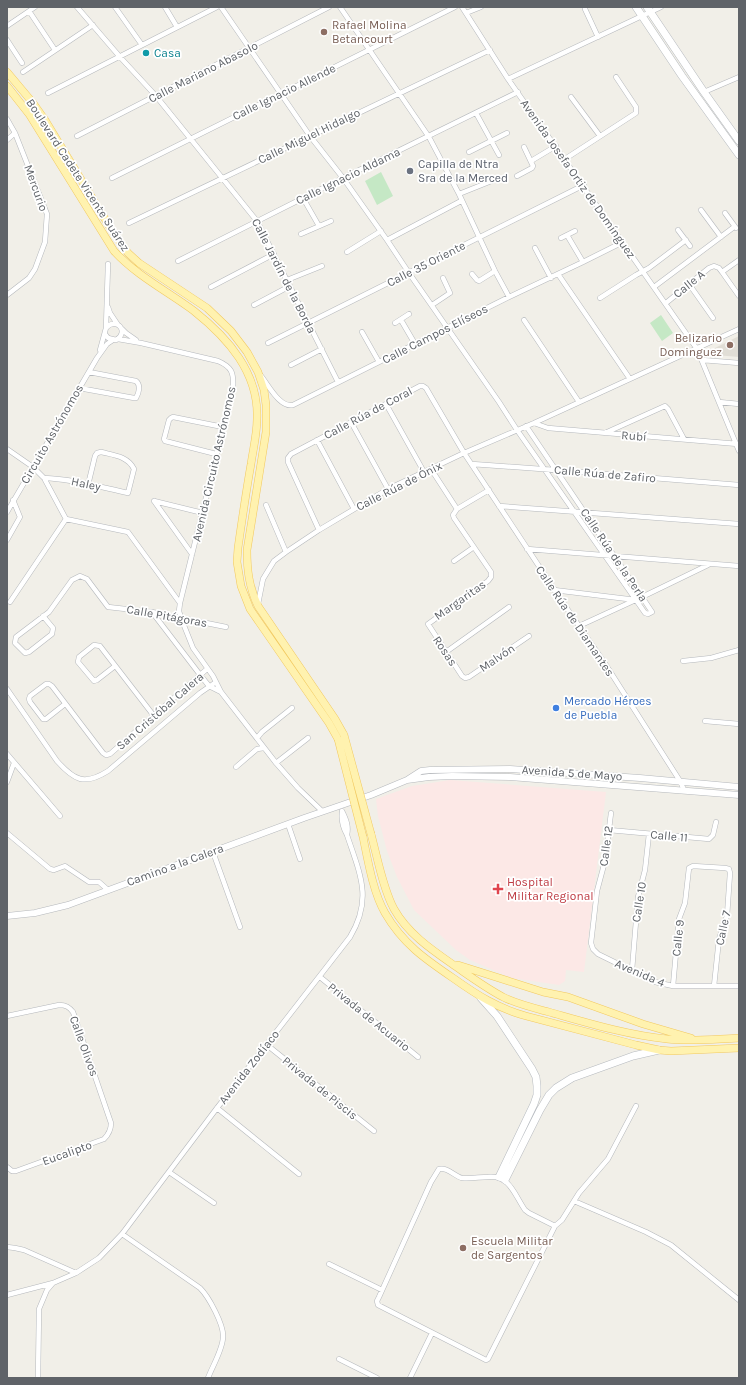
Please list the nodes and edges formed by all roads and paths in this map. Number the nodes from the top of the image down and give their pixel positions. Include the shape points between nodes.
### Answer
1 (35, 7) edge
2 (77, 7) edge
3 (115, 7) edge
4 (166, 7) edge
5 (217, 7) edge
6 (221, 7) edge
7 (329, 7) edge
8 (340, 7) edge
9 (455, 7) edge
10 (462, 7) edge
11 (481, 7) edge
12 (636, 7) edge
13 (661, 7) edge
14 (585, 9) dead end
15 (649, 10) edge
16 (29, 11) junction
17 (466, 13) junction
18 (642, 16) junction
19 (93, 25) junction
20 (7, 26) edge
21 (177, 27) junction
22 (598, 37) junction
23 (7, 40) edge
24 (142, 45) junction
25 (249, 48) junction
26 (55, 50) junction
27 (369, 50) junction
28 (490, 50) junction
29 (120, 57) junction
30 (22, 63) dead end
31 (7, 72) edge
32 (23, 72) dead end
33 (616, 77) dead end
34 (739, 77) edge
35 (508, 79) junction
36 (7, 86) edge
37 (518, 92) junction
38 (704, 92) junction
39 (48, 93) dead end
40 (400, 93) junction
41 (281, 94) junction
42 (156, 96) junction
43 (571, 97) dead end
44 (476, 113) junction
45 (7, 119) edge
46 (725, 128) junction
47 (15, 133) junction
48 (507, 133) dead end
49 (77, 136) dead end
50 (310, 136) junction
51 (600, 136) junction
52 (428, 137) junction
53 (190, 138) junction
54 (7, 140) edge
55 (492, 141) junction
56 (739, 141) edge
57 (556, 146) junction
58 (524, 147) dead end
59 (469, 152) dead end
60 (739, 154) edge
61 (499, 155) dead end
62 (565, 160) junction
63 (531, 161) junction
64 (516, 176) dead end
65 (112, 178) dead end
66 (222, 178) junction
67 (343, 178) junction
68 (499, 178) dead end
69 (584, 185) junction
70 (459, 194) junction
71 (303, 198) junction
72 (462, 201) junction
73 (701, 210) dead end
74 (726, 213) dead end
75 (331, 220) dead end
76 (257, 221) junction
77 (130, 223) dead end
78 (319, 226) junction
79 (678, 230) dead end
80 (381, 231) junction
81 (575, 231) dead end
82 (301, 234) dead end
83 (567, 235) junction
84 (721, 237) junction
85 (479, 238) junction
86 (561, 238) dead end
87 (387, 240) junction
88 (686, 240) junction
89 (623, 242) junction
90 (690, 246) dead end
91 (535, 248) dead end
92 (347, 252) dead end
93 (274, 254) junction
94 (739, 260) edge
95 (178, 261) dead end
96 (584, 262) junction
97 (108, 264) dead end
98 (322, 266) dead end
99 (495, 271) junction
100 (644, 271) junction
101 (722, 272) junction
102 (409, 273) junction
103 (472, 274) dead end
104 (558, 274) junction
105 (443, 278) dead end
106 (551, 278) junction
107 (287, 280) junction
108 (689, 284) junction
109 (290, 286) junction
110 (654, 286) junction
111 (211, 287) dead end
112 (7, 295) edge
113 (739, 296) edge
114 (509, 297) junction
115 (600, 298) dead end
116 (666, 303) junction
117 (107, 304) junction
118 (254, 305) dead end
119 (432, 305) junction
120 (409, 314) dead end
121 (713, 318) dead end
122 (401, 320) junction
123 (524, 320) dead end
124 (308, 323) junction
125 (395, 323) dead end
126 (119, 326) junction
127 (447, 328) junction
128 (739, 329) edge
129 (106, 331) junction
130 (362, 332) dead end
131 (116, 340) junction
132 (142, 343) junction
133 (268, 343) dead end
134 (415, 344) junction
135 (322, 349) junction
136 (697, 349) junction
137 (97, 358) junction
138 (702, 360) junction
139 (379, 362) junction
140 (739, 363) edge
141 (291, 365) dead end
142 (89, 372) junction
143 (258, 372) junction
144 (630, 379) junction
145 (338, 382) junction
146 (80, 388) junction
147 (579, 402) junction
148 (719, 402) junction
149 (386, 404) junction
150 (739, 404) edge
151 (351, 422) junction
152 (534, 423) junction
153 (526, 426) junction
154 (223, 427) junction
155 (516, 430) junction
156 (604, 434) junction
157 (684, 439) junction
158 (317, 440) junction
159 (738, 444) edge
160 (7, 449) edge
161 (739, 451) edge
162 (464, 453) junction
163 (216, 454) junction
164 (472, 464) junction
165 (33, 467) junction
166 (431, 469) junction
167 (544, 469) junction
168 (555, 470) junction
169 (424, 472) junction
170 (44, 478) junction
171 (88, 485) junction
172 (739, 485) edge
173 (388, 489) junction
174 (489, 490) junction
175 (13, 500) junction
176 (266, 505) dead end
177 (499, 506) junction
178 (354, 509) junction
179 (457, 509) junction
180 (7, 512) edge
181 (203, 512) junction
182 (575, 512) junction
183 (584, 512) junction
184 (66, 519) junction
185 (739, 524) edge
186 (319, 530) junction
187 (7, 540) edge
188 (474, 547) junction
189 (527, 549) junction
190 (286, 552) junction
191 (192, 554) junction
192 (604, 555) junction
193 (614, 556) junction
194 (454, 561) dead end
195 (710, 564) junction
196 (739, 566) edge
197 (554, 590) junction
198 (642, 597) junction
199 (636, 600) junction
200 (10, 602) dead end
201 (180, 603) junction
202 (258, 606) junction
203 (509, 607) dead end
204 (152, 612) junction
205 (43, 616) junction
206 (181, 618) junction
207 (428, 624) joint
208 (579, 626) junction
209 (226, 627) dead end
210 (529, 636) dead end
211 (739, 650) edge
212 (446, 652) junction
213 (682, 661) dead end
214 (115, 666) junction
215 (207, 669) junction
216 (201, 676) junction
217 (465, 678) joint
218 (216, 682) junction
219 (210, 686) junction
220 (7, 690) edge
221 (221, 692) junction
222 (65, 704) junction
223 (292, 708) dead end
224 (154, 716) junction
225 (705, 721) dead end
226 (739, 724) edge
227 (341, 737) junction
228 (258, 738) junction
229 (308, 738) dead end
230 (264, 748) junction
231 (7, 754) edge
232 (14, 763) junction
233 (276, 763) junction
234 (236, 767) dead end
235 (477, 768) junction
236 (477, 776) junction
237 (407, 780) junction
238 (680, 781) junction
239 (7, 782) edge
240 (716, 785) junction
241 (739, 787) edge
242 (684, 790) junction
243 (715, 793) junction
244 (739, 795) edge
245 (340, 805) junction
246 (322, 811) junction
247 (611, 813) dead end
248 (60, 816) dead end
249 (716, 822) dead end
250 (288, 824) junction
251 (609, 830) junction
252 (7, 833) edge
253 (649, 834) junction
254 (213, 852) junction
255 (300, 859) dead end
256 (690, 868) joint
257 (108, 890) junction
258 (7, 916) edge
259 (240, 927) dead end
260 (593, 949) joint
261 (446, 960) junction
262 (632, 970) junction
263 (320, 977) junction
264 (673, 986) junction
265 (714, 986) junction
266 (739, 986) edge
267 (481, 998) junction
268 (7, 1016) edge
269 (739, 1038) edge
270 (698, 1041) junction
271 (267, 1045) junction
272 (739, 1048) edge
273 (659, 1050) junction
274 (418, 1057) dead end
275 (636, 1106) dead end
276 (217, 1108) junction
277 (111, 1123) joint
278 (374, 1131) dead end
279 (7, 1167) edge
280 (169, 1172) junction
281 (299, 1174) dead end
282 (502, 1178) junction
283 (574, 1201) junction
284 (214, 1203) dead end
285 (555, 1226) junction
286 (122, 1234) junction
287 (7, 1247) edge
288 (329, 1264) dead end
289 (76, 1273) junction
290 (53, 1283) junction
291 (382, 1290) junction
292 (7, 1295) edge
293 (739, 1300) edge
294 (432, 1333) junction
295 (339, 1359) dead end
296 (38, 1378) edge
297 (208, 1378) edge
298 (377, 1378) edge
299 (410, 1378) edge

1 - 16 street
2 - 19 street, Calle Jardín de la Borda
3 - 24 street
4 - 21 street
5 - 21 street
6 - 25 street, Calle Rúa de la Perla
7 - 25 street, Calle Mariano Abasolo
8 - 27 street
9 - 27 street, Calle Ignacio Allende
10 - 17 street, Avenida Josefa Ortiz de Domínguez
11 - 17 street
12 - 18 main road
13 - 15 street
14 - 22 street
15 - 18 street
15 - 38 main road
16 - 20 street
16 - 26 street
17 - 28 street, Avenida Josefa Ortiz de Domínguez
18 - 22 street
18 - 46 main road via 682,76
19 - 26 street
19 - 29 street, Calle Jardín de la Borda
21 - 24 street
22 - 35 street
23 - 30 street
24 - 29 street
25 - 41 street, Calle Rúa de la Perla
25 - 42 street, Calle Mariano Abasolo
26 - 32 street
27 - 40 street
27 - 41 street, Calle Ignacio Allende
28 - 35 street, Avenida Josefa Ortiz de Domínguez
28 - 40 street, Calle Miguel Hidalgo
29 - 39 street
29 - 42 street, Calle Jardín de la Borda
31 - 143 main road, Boulevard Cadete Vicente Suárez via 42,116 128,253 207,308 231,331
33 - 51 street via 636,107 636,113
34 - 38 street
35 - 37 street, Avenida Josefa Ortiz de Domínguez
36 - 227 main road, Boulevard Cadete Vicente Suárez via 29,114 114,251 135,270 215,329 249,373 254,390 257,420 238,548 237,562 241,586 250,609
37 - 44 street, Calle Ignacio Aldama
37 - 57 street, Avenida Josefa Ortiz de Domínguez
38 - 46 main road
40 - 50 street, Calle Miguel Hidalgo
40 - 52 street
41 - 50 street, Calle Rúa de la Perla
41 - 53 street, Calle Ignacio Allende
42 - 49 street, Calle Mariano Abasolo
42 - 53 street, Calle Jardín de la Borda
43 - 51 street
44 - 52 street, Calle Ignacio Aldama
44 - 55 street
45 - 47 street, Mercurio
46 - 56 main road
46 - 60 main road
47 - 54 street
47 - 112 street, Mercurio via 47,214 45,242 35,269
48 - 55 street
50 - 66 street, Calle Miguel Hidalgo
50 - 67 street, Calle Rúa de la Perla
51 - 62 street
52 - 67 street, Calle Ignacio Aldama
52 - 70 street
53 - 65 street, Calle Ignacio Allende
53 - 66 street, Calle Jardín de la Borda
55 - 59 street
55 - 61 street
57 - 62 street, Avenida Josefa Ortiz de Domínguez
57 - 63 street
58 - 63 street
62 - 69 street, Avenida Josefa Ortiz de Domínguez
63 - 64 street via 533,167
66 - 76 street, Calle Jardín de la Borda
66 - 77 street, Calle Miguel Hidalgo
67 - 71 street, Calle Ignacio Aldama
67 - 80 street, Calle Rúa de la Perla
68 - 70 street
69 - 85 street, Calle 35 Oriente
69 - 89 street, Avenida Josefa Ortiz de Domínguez
70 - 72 street
71 - 76 street, Calle Ignacio Aldama
71 - 78 street
72 - 85 street
72 - 87 street
73 - 84 street
74 - 84 street via 735,228
75 - 78 street
76 - 93 street, Calle Jardín de la Borda
76 - 95 street, Calle Ignacio Aldama
78 - 82 street
79 - 88 street
80 - 87 street, Calle Rúa de la Perla
80 - 92 street
81 - 83 street
83 - 86 street
83 - 96 street
84 - 110 street
85 - 99 street
85 - 102 street, Calle 35 Oriente
87 - 102 street, Calle Rúa de la Perla
88 - 90 street
88 - 100 street
89 - 96 street, Calle Campos Elíseos
89 - 100 street, Avenida Josefa Ortiz de Domínguez
91 - 106 street
93 - 107 street, Calle Jardín de la Borda
93 - 111 street
94 - 101 street, Calle A
96 - 104 street, Calle Campos Elíseos
97 - 117 street, Circuito Astrónomos
98 - 107 street
99 - 103 street via 479,281
99 - 114 street
100 - 110 street, Avenida Josefa Ortiz de Domínguez
100 - 115 street
101 - 108 street, Calle A via 714,266
101 - 113 street
102 - 119 street, Calle Rúa de la Perla
102 - 124 street, Calle 35 Oriente
104 - 106 street, Calle Campos Elíseos
104 - 144 street
105 - 119 street via 450,293
106 - 114 street, Calle Campos Elíseos
107 - 109 street, Calle Jardín de la Borda
108 - 116 street, Calle A
108 - 121 street
109 - 118 street
109 - 124 street, Calle Jardín de la Borda
110 - 116 street, Avenida Josefa Ortiz de Domínguez
114 - 127 street, Calle Campos Elíseos
116 - 136 street, Avenida Josefa Ortiz de Domínguez
117 - 126 street, Circuito Astrónomos
117 - 129 street, Circuito Astrónomos
119 - 127 street, Calle Rúa de la Perla
120 - 122 street
122 - 125 street
122 - 134 street
123 - 147 street
124 - 133 street, Calle 35 Oriente
124 - 135 street, Calle Jardín de la Borda
126 - 129 street via 112,324
126 - 131 street via 122,334
126 - 132 street, Avenida Circuito Astrónomos
127 - 134 street, Calle Campos Elíseos
127 - 155 street, Calle Rúa de la Perla
128 - 136 street, Calle Rúa de Ónix
129 - 131 street via 108,338
129 - 137 street, Circuito Astrónomos
130 - 139 street
131 - 132 street, Avenida Circuito Astrónomos
131 - 137 street, Circuito Astrónomos via 103,349
132 - 154 street, Avenida Circuito Astrónomos via 218,361 229,367 234,378
134 - 139 street, Calle Campos Elíseos
135 - 141 street
135 - 145 street, Calle Jardín de la Borda
136 - 138 street, Avenida Josefa Ortiz de Domínguez
136 - 144 street, Calle Rúa de Ónix
137 - 142 street, Circuito Astrónomos
138 - 140 street
138 - 148 street, Avenida Josefa Ortiz de Domínguez
139 - 145 street, Calle Campos Elíseos
142 - 146 street, Circuito Astrónomos
142 - 146 street via 136,381 139,385 138,395 134,398
143 - 145 street, Calle Campos Elíseos via 281,402 290,406
143 - 202 main road, Boulevard Cadete Vicente Suárez via 266,405 266,432 247,550 247,567 248,580
144 - 147 street, Calle Rúa de Ónix
146 - 165 street, Circuito Astrónomos
147 - 152 street, Calle Rúa de Ónix
148 - 150 street
148 - 159 street, Avenida Josefa Ortiz de Domínguez
149 - 151 street, Calle Rúa de Coral
149 - 162 street, Calle Rúa de Coral via 423,386
149 - 169 street
151 - 158 street, Calle Rúa de Coral
151 - 173 street
152 - 153 street, Calle Rúa de Ónix
152 - 156 street, Rubí via 548,428
153 - 155 street, Calle Rúa de Ónix
153 - 168 street, Calle Rúa de la Perla
154 - 163 street, Avenida Circuito Astrónomos
154 - 163 street via 173,417 169,420 165,442
155 - 162 street, Calle Rúa de Ónix
155 - 167 street, Calle Rúa de la Perla
156 - 157 street, Rubí
156 - 157 street via 665,406
157 - 159 street, Rubí
158 - 178 street
158 - 186 street, Calle Rúa de Coral via 291,454 288,462
159 - 161 street, Avenida Josefa Ortiz de Domínguez
160 - 165 street
162 - 164 street, Calle Rúa de Diamantes
162 - 166 street, Calle Rúa de Ónix
163 - 181 street, Avenida Circuito Astrónomos
164 - 167 street, Calle Rúa de Zafiro
164 - 174 street, Calle Rúa de Diamantes
165 - 170 street
165 - 175 street, Circuito Astrónomos
166 - 169 street, Calle Rúa de Ónix
166 - 179 street
167 - 168 street, Calle Rúa de Zafiro
167 - 182 street, Calle Rúa de la Perla
168 - 172 street, Calle Rúa de Zafiro
168 - 183 street, Calle Rúa de la Perla
169 - 173 street, Calle Rúa de Ónix
170 - 171 street, Haley via 57,478
170 - 184 street
171 - 171 street, Haley via 128,493 132,466 123,458 98,453
173 - 178 street, Calle Rúa de Ónix
174 - 177 street, Calle Rúa de Diamantes
174 - 179 street
175 - 180 street, Circuito Astrónomos
175 - 187 street via 20,517
176 - 190 street
177 - 182 street
177 - 189 street, Calle Rúa de Diamantes
178 - 186 street, Calle Rúa de Ónix
179 - 188 street via 454,518
181 - 191 street, Avenida Circuito Astrónomos
181 - 191 street via 154,501
182 - 183 street
182 - 192 street, Calle Rúa de la Perla
183 - 185 street
183 - 193 street, Calle Rúa de la Perla
184 - 200 street
184 - 201 street via 128,532
186 - 190 street, Calle Rúa de Ónix
188 - 194 street
188 - 207 street, Margaritas via 491,577
189 - 192 street
189 - 197 street, Calle Rúa de Diamantes
190 - 202 street, Calle Rúa de Ónix via 274,561 266,572
191 - 201 street, Avenida Circuito Astrónomos
192 - 193 street
192 - 199 street, Calle Rúa de la Perla
193 - 195 street
193 - 198 street, Calle Rúa de la Perla
195 - 196 street
195 - 198 street
197 - 199 street
197 - 208 street, Calle Rúa de Diamantes
198 - 199 street
198 - 199 street, Calle Rúa de la Perla via 652,612 649,614 645,613
199 - 208 street
201 - 206 street, Avenida Circuito Astrónomos
202 - 227 main road, Boulevard Cadete Vicente Suárez via 335,719
203 - 212 street
204 - 205 street, Calle Pitágoras via 108,607 87,579 80,576 72,580 49,612
204 - 206 street, Calle Pitágoras
204 - 216 street
205 - 205 street via 15,640 25,653 52,634 53,628
206 - 209 street, Calle Pitágoras
206 - 215 street, Avenida Circuito Astrónomos via 193,648
207 - 212 street, Rosas
208 - 238 street, Calle Rúa de Diamantes
210 - 217 street, Malvón
211 - 213 street via 712,658
212 - 217 street, Rosas
214 - 214 street via 97,680 92,679 78,662 78,657 97,645
214 - 224 street
215 - 216 street, San Cristóbal Calera
215 - 218 street, Avenida Circuito Astrónomos
216 - 219 street
216 - 224 street, San Cristóbal Calera
218 - 219 street
218 - 221 street, Avenida Circuito Astrónomos
219 - 220 street via 108,771 98,778 86,780 66,772
219 - 221 street
221 - 228 street
222 - 222 street via 48,684 29,699 43,719
222 - 224 street, San Cristóbal Calera via 106,754 110,754
223 - 228 street
225 - 226 street
227 - 261 main road, Boulevard Cadete Vicente Suárez, bridge via 383,881 394,908 419,940
227 - 267 main road, Boulevard Cadete Vicente Suárez, bridge via 374,886 385,913 412,948
228 - 230 street
229 - 233 street
230 - 233 street
230 - 234 street via 257,750
231 - 232 street
232 - 239 street
232 - 248 street
233 - 246 street
235 - 236 street
235 - 237 street, Avenida 5 de Mayo via 421,771
235 - 238 street, Avenida 5 de Mayo
236 - 237 street, Avenida 5 de Mayo
236 - 242 street, Avenida 5 de Mayo
237 - 245 street, Avenida 5 de Mayo
238 - 240 street, Avenida 5 de Mayo
238 - 242 street, Calle Rúa de Diamantes
240 - 241 street, Avenida 5 de Mayo
240 - 243 street
242 - 243 street, Avenida 5 de Mayo
243 - 244 street, Avenida 5 de Mayo
245 - 246 street, Camino a la Calera
245 - 263 street, Avenida Zodíaco via 342,822 362,883 363,902 356,927
246 - 250 street, Camino a la Calera
247 - 251 street, Calle 12
249 - 253 street, Calle 11 via 713,835 709,839
250 - 254 street, Camino a la Calera
250 - 255 street
251 - 253 street, Calle 11
251 - 260 street, Calle 12 via 605,861 597,891
252 - 257 street via 50,869 66,866 87,881 99,882
253 - 262 street, Calle 10 via 645,870 638,897
254 - 257 street, Camino a la Calera
254 - 259 street
256 - 264 street, Calle 9 via 685,903 679,919
256 - 265 street, Calle 7 via 693,866 729,869 730,873 727,916 719,939
257 - 258 street, Camino a la Calera via 59,908
260 - 262 street, Avenida 4 via 598,954
261 - 270 main road via 543,992 568,997
261 - 270 main road, Boulevard Cadete Vicente Suárez via 504,998 527,1006 646,1037
262 - 264 street, Avenida 4 via 655,982
263 - 271 street, Avenida Zodíaco
263 - 274 street, Privada de Acuario
264 - 265 street, Avenida 4
265 - 266 street, Avenida 4
267 - 273 main road, Boulevard Cadete Vicente Suárez via 526,1016
267 - 282 main road via 504,1026 532,1069 537,1082 534,1104
268 - 277 street, Calle Olivos via 60,1005 69,1007 73,1012
269 - 270 main road, Boulevard Cadete Vicente Suárez
271 - 276 street, Avenida Zodíaco
271 - 278 street, Privada de Piscis
272 - 273 main road, Boulevard Cadete Vicente Suárez
273 - 282 main road via 633,1056 572,1078 556,1088 540,1110
275 - 283 street via 608,1159
276 - 280 street, Avenida Zodíaco
276 - 281 street
277 - 279 street, Eucalipto via 108,1136 104,1139 16,1171
280 - 284 street
280 - 286 street, Avenida Zodíaco
282 - 285 street via 525,1210
282 - 291 street via 462,1178 443,1168 438,1170
283 - 285 street
283 - 293 street via 671,1245
285 - 294 street via 488,1359
286 - 289 street, Avenida Zodíaco via 99,1258
286 - 297 street via 200,1288 212,1303 224,1336
287 - 289 street via 24,1250
288 - 291 street
289 - 290 street, Avenida Zodíaco
290 - 292 street, Avenida Zodíaco
290 - 296 street via 39,1309
291 - 294 street via 377,1301 380,1306
294 - 299 street
295 - 298 street

